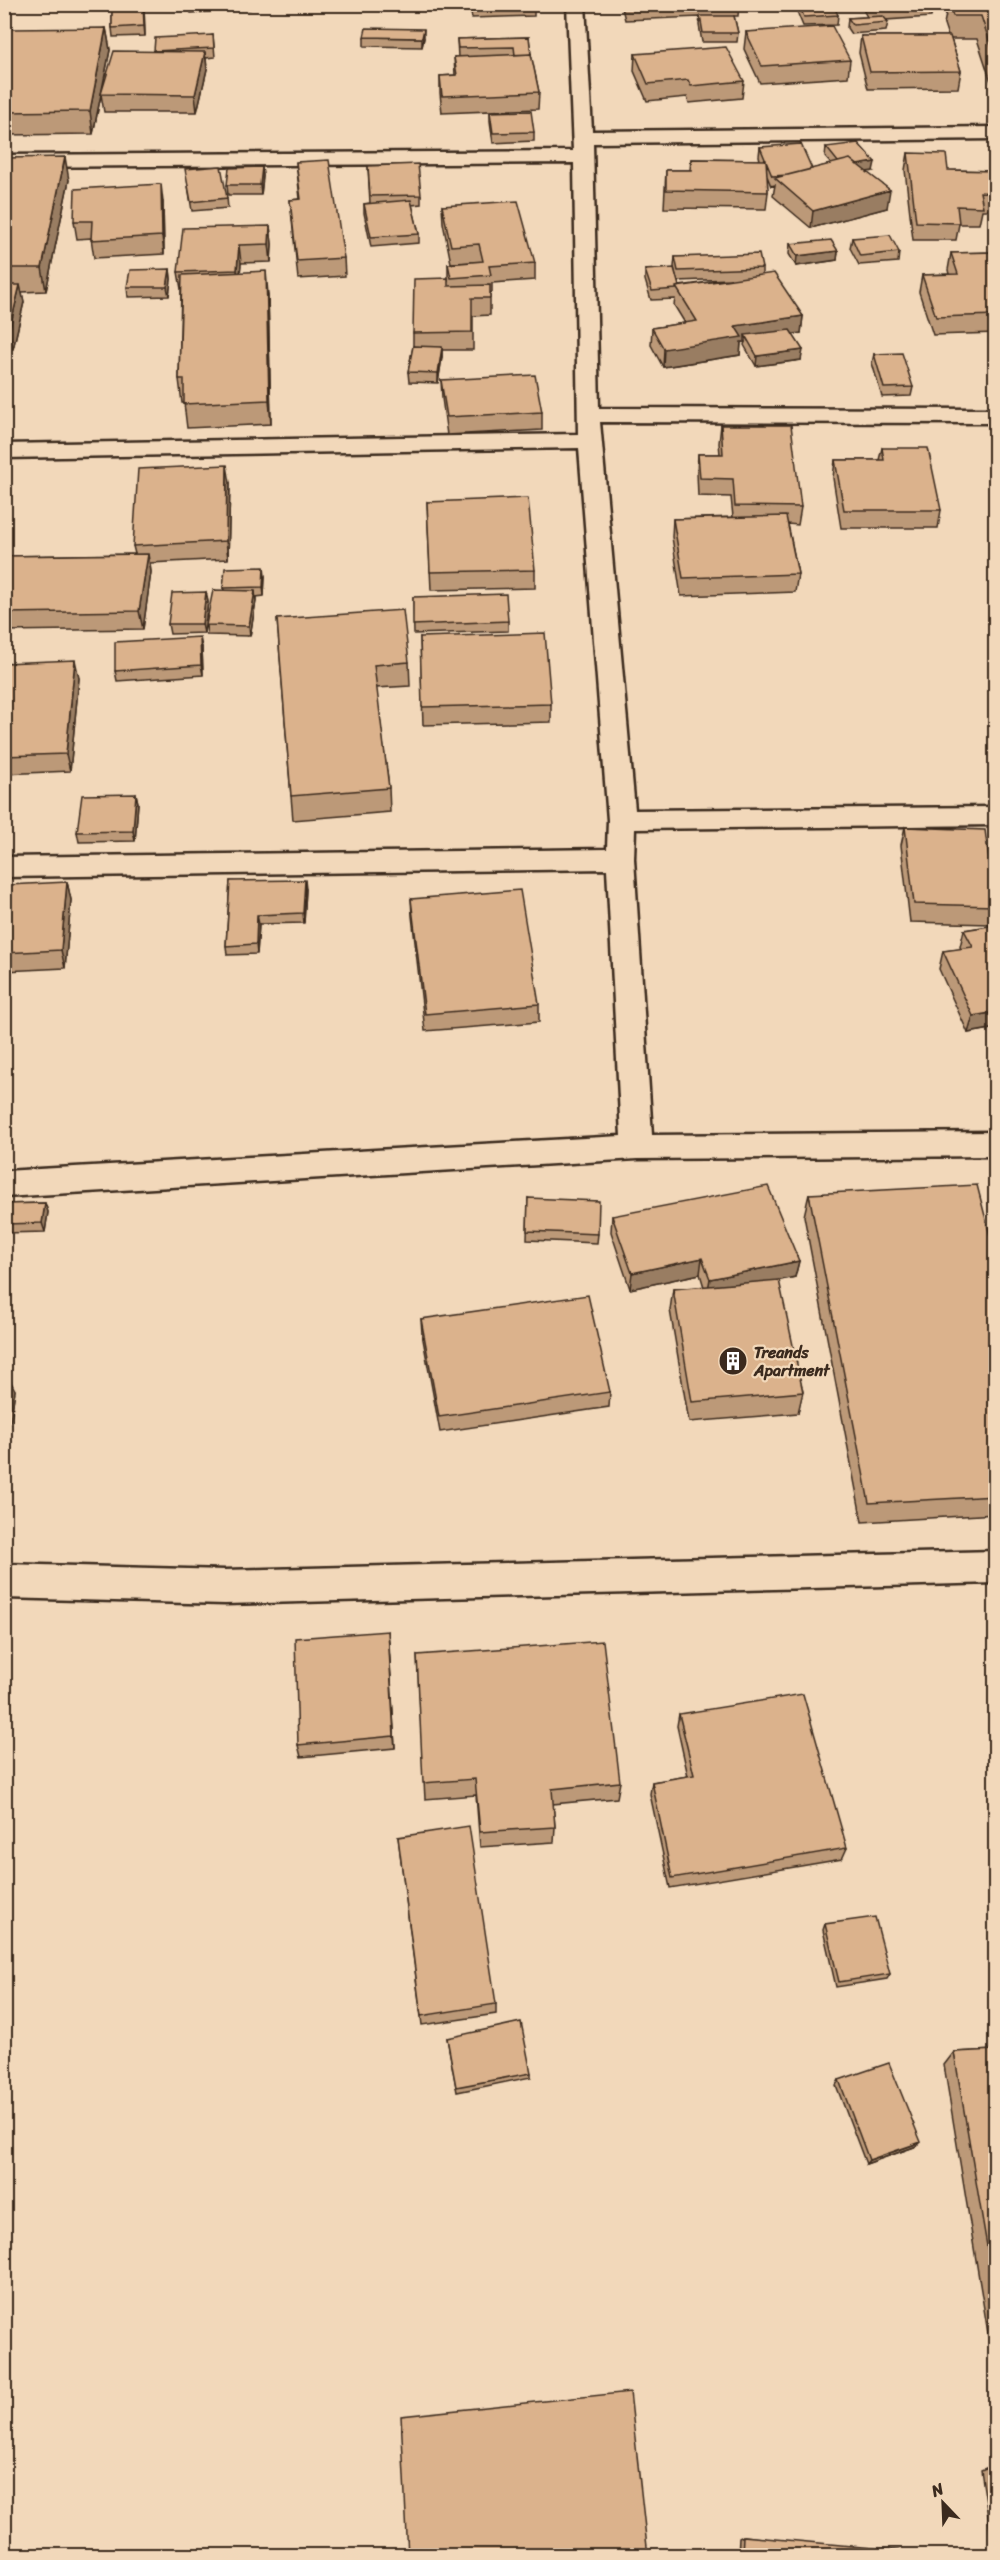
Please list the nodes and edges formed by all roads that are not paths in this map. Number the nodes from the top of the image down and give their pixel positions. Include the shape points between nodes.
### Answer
1 (576, 4) edge
2 (996, 133) edge
3 (582, 147) junction
4 (4, 161) edge
5 (588, 415) junction
6 (996, 416) edge
7 (589, 441) junction
8 (4, 451) edge
9 (996, 816) edge
10 (622, 820) junction
11 (620, 859) junction
12 (4, 867) edge
13 (996, 1144) edge
14 (637, 1147) junction
15 (4, 1184) edge
16 (996, 1568) edge
17 (4, 1581) edge

1 - 3 street
2 - 3 street
3 - 4 street
3 - 5 street
5 - 6 street
5 - 7 street
7 - 8 street
7 - 10 street
9 - 10 street
10 - 11 street
11 - 12 street
11 - 14 street
13 - 14 street
14 - 15 street
16 - 17 street via 225,1587

